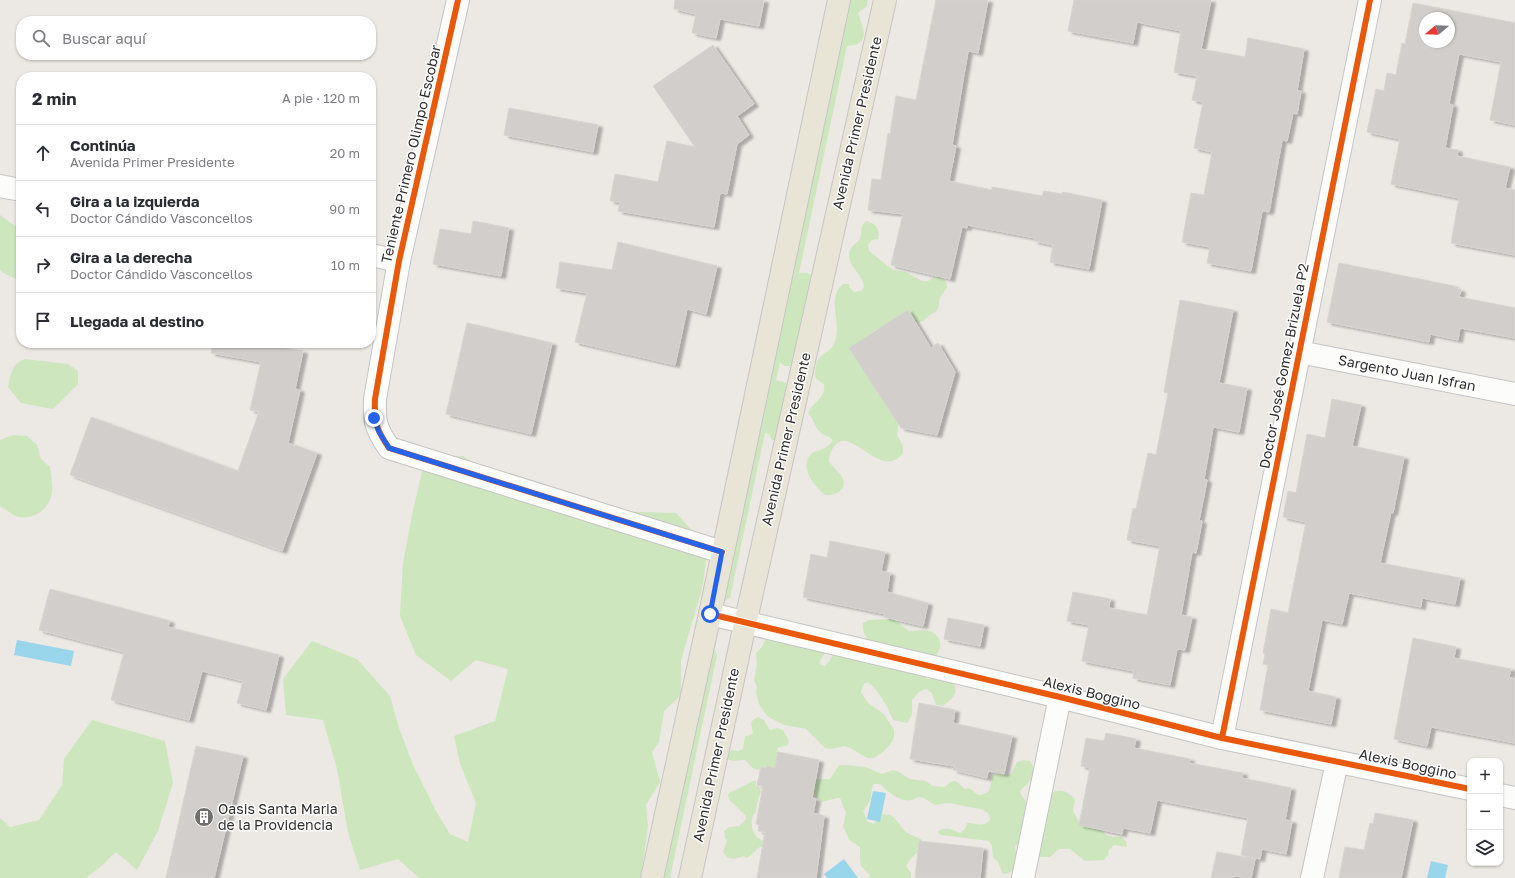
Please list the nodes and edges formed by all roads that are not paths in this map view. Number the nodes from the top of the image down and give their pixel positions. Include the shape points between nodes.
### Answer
1 (458, 0) edge
2 (839, 0) edge
3 (885, 0) edge
4 (1370, 0) edge
5 (0, 186) edge
6 (16, 189) edge
7 (376, 256) edge
8 (399, 261) junction
9 (1299, 352) junction
10 (1515, 394) edge
11 (722, 552) junction
12 (710, 614) junction
13 (745, 624) junction
14 (1060, 697) junction
15 (1222, 738) junction
16 (1337, 762) junction
17 (1467, 788) edge
18 (1503, 796) edge
19 (1515, 798) edge
20 (652, 878) edge
21 (690, 878) edge
22 (1022, 878) edge
23 (1312, 878) edge

1 - 8 street, Teniente Primero Olimpo Escobar
2 - 11 main road
3 - 13 main road, Avenida Primer Presidente
4 - 9 street, Doctor José Gomez Brizuela P2
5 - 6 street
7 - 8 street
8 - 11 street, Teniente Primero Olimpo Escobar via 375,399 374,418 389,448
9 - 10 street, Sargento Juan Isfran
9 - 15 street, Doctor José Gomez Brizuela P2
11 - 12 main road
12 - 13 street, Alexis Boggino
12 - 20 main road
13 - 14 street, Alexis Boggino
13 - 21 main road, Avenida Primer Presidente
14 - 15 street, Alexis Boggino
14 - 22 street
15 - 16 street, Alexis Boggino
16 - 17 street, Alexis Boggino
16 - 23 street
18 - 19 street

